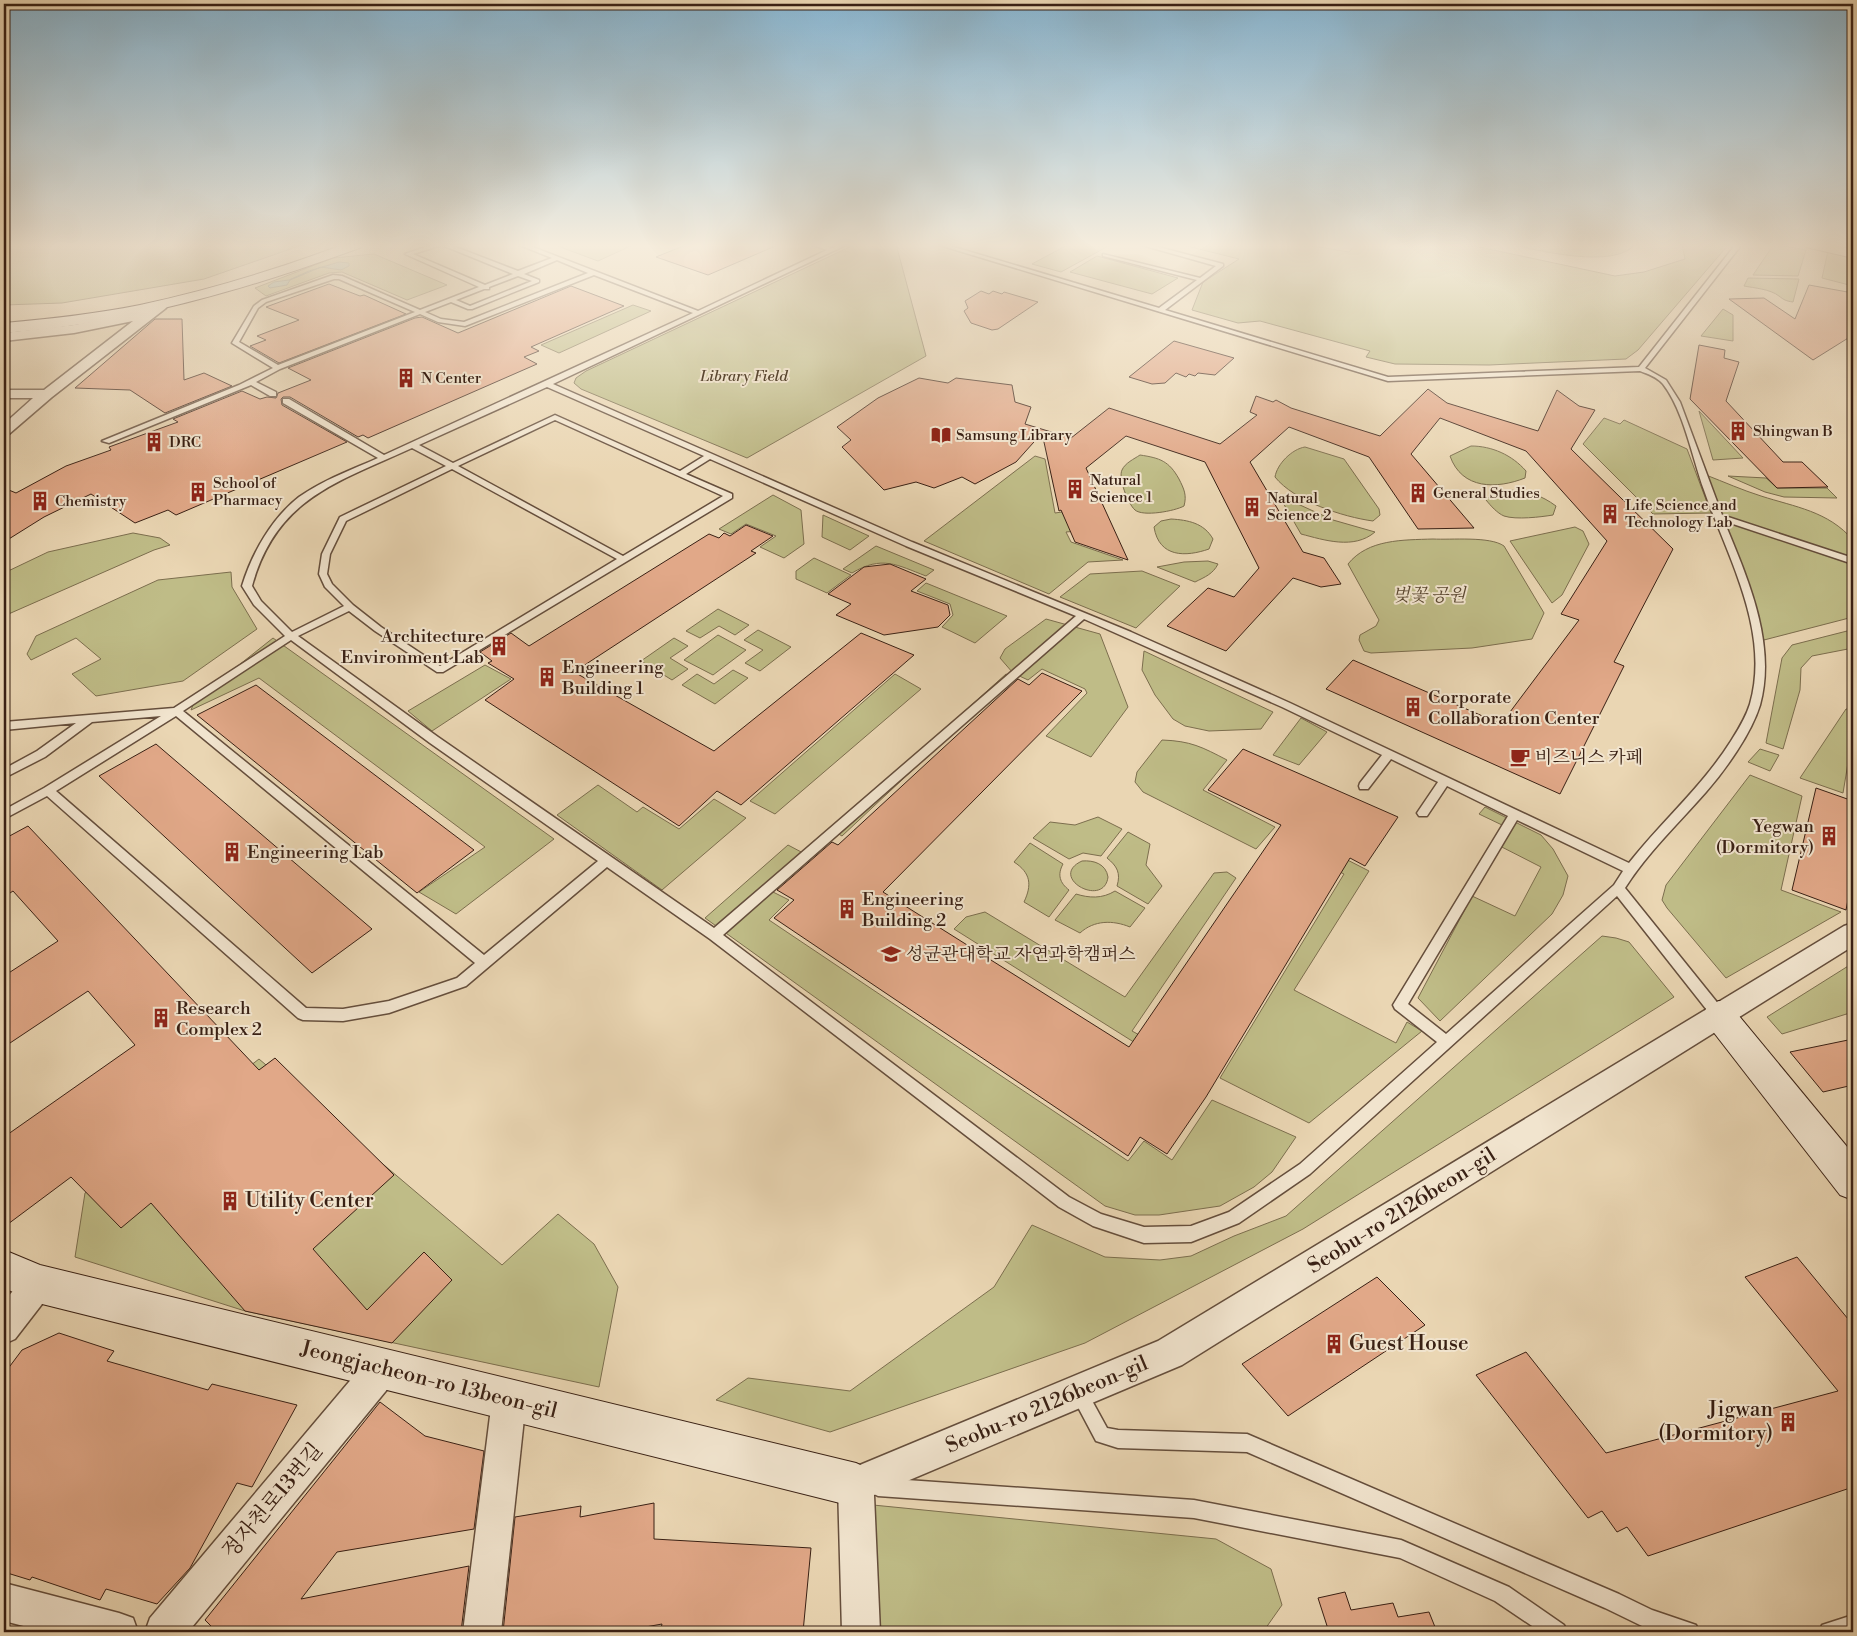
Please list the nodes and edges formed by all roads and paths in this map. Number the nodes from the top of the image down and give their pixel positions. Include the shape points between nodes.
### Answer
1 (68, 320) edge
2 (110, 320) edge
3 (142, 320) edge
4 (248, 320) edge
5 (398, 320) edge
6 (439, 320) edge
7 (474, 320) edge
8 (680, 320) edge
9 (1196, 320) edge
10 (1679, 320) edge
11 (4, 328) edge
12 (4, 337) edge
13 (278, 368) junction
14 (1641, 369) junction
15 (251, 382) junction
16 (547, 384) junction
17 (4, 394) edge
18 (47, 394) junction
19 (273, 394) dead end
20 (286, 402) dead end
21 (4, 432) edge
22 (106, 441) dead end
23 (413, 445) junction
24 (709, 456) junction
25 (384, 458) junction
26 (449, 467) junction
27 (680, 474) junction
28 (1717, 516) junction
29 (623, 559) junction
30 (1853, 561) edge
31 (350, 607) junction
32 (1082, 616) junction
33 (291, 636) junction
34 (176, 711) junction
35 (89, 719) junction
36 (4, 726) edge
37 (1389, 754) junction
38 (4, 774) edge
39 (1445, 781) junction
40 (1364, 786) dead end
41 (48, 791) junction
42 (1423, 813) dead end
43 (1514, 814) junction
44 (4, 815) edge
45 (607, 860) junction
46 (1630, 868) junction
47 (1618, 888) junction
48 (1853, 933) edge
49 (714, 935) junction
50 (484, 963) junction
51 (1719, 1015) junction
52 (1447, 1042) junction
53 (1853, 1182) edge
54 (21, 1276) edge
55 (4, 1328) edge
56 (382, 1369) junction
57 (1078, 1392) junction
58 (509, 1400) junction
59 (856, 1485) junction
60 (4, 1602) edge
61 (1853, 1625) edge
62 (119, 1632) edge
63 (164, 1632) edge
64 (482, 1632) edge
65 (861, 1632) edge
66 (1557, 1632) edge
67 (1689, 1632) edge
68 (1832, 1632) edge

1 - 11 street
2 - 12 street via 74,329
3 - 18 street
4 - 13 lane via 235,343
5 - 13 lane
6 - 7 lane via 465,324
8 - 16 lane
9 - 14 lane via 1388,378
10 - 14 lane
13 - 15 lane
14 - 28 lane via 1664,381 1676,400
15 - 19 lane
15 - 22 lane
16 - 23 lane
16 - 24 lane
17 - 18 street
18 - 21 street
20 - 25 lane
23 - 25 lane
23 - 26 lane
24 - 27 lane
24 - 32 lane
25 - 33 lane via 326,484 293,507 272,534 249,575 247,586 257,603
26 - 27 lane via 555,417
26 - 29 lane
26 - 31 lane via 343,519 326,554 323,574 328,586
27 - 29 lane via 729,496
28 - 30 lane
28 - 46 lane via 1741,573 1760,646 1755,704 1713,775
29 - 31 lane via 440,670
31 - 33 lane
32 - 37 lane
32 - 49 lane
33 - 34 lane
33 - 45 lane
34 - 35 lane
34 - 41 lane
34 - 50 lane
35 - 36 lane
35 - 38 lane via 42,754
37 - 39 lane
37 - 40 lane
39 - 42 lane
39 - 43 lane
41 - 44 lane
41 - 50 lane via 303,1014 343,1014 389,1008 461,982
43 - 46 lane
43 - 52 lane via 1400,1005
45 - 49 lane
45 - 50 lane
46 - 47 lane
47 - 51 lane
47 - 52 lane
48 - 51 street, Seobu-ro 2126beon-gil
49 - 52 lane via 1064,1202 1098,1221 1144,1235 1192,1234 1234,1218 1305,1169
51 - 53 street
51 - 57 street, Seobu-ro 2126beon-gil via 1170,1353
54 - 55 street
54 - 56 street, Jeongjacheon-ro 13beon-gil
56 - 58 street, Jeongjacheon-ro 13beon-gil
56 - 63 street, 정자천로13번길
57 - 59 street, Seobu-ro 2126beon-gil
57 - 67 lane via 1102,1435 1118,1439 1248,1443 1649,1619
58 - 59 street, Jeongjacheon-ro 13beon-gil
58 - 64 street
59 - 65 street
59 - 66 lane via 1194,1509 1401,1549 1502,1594
60 - 62 street
61 - 68 lane

